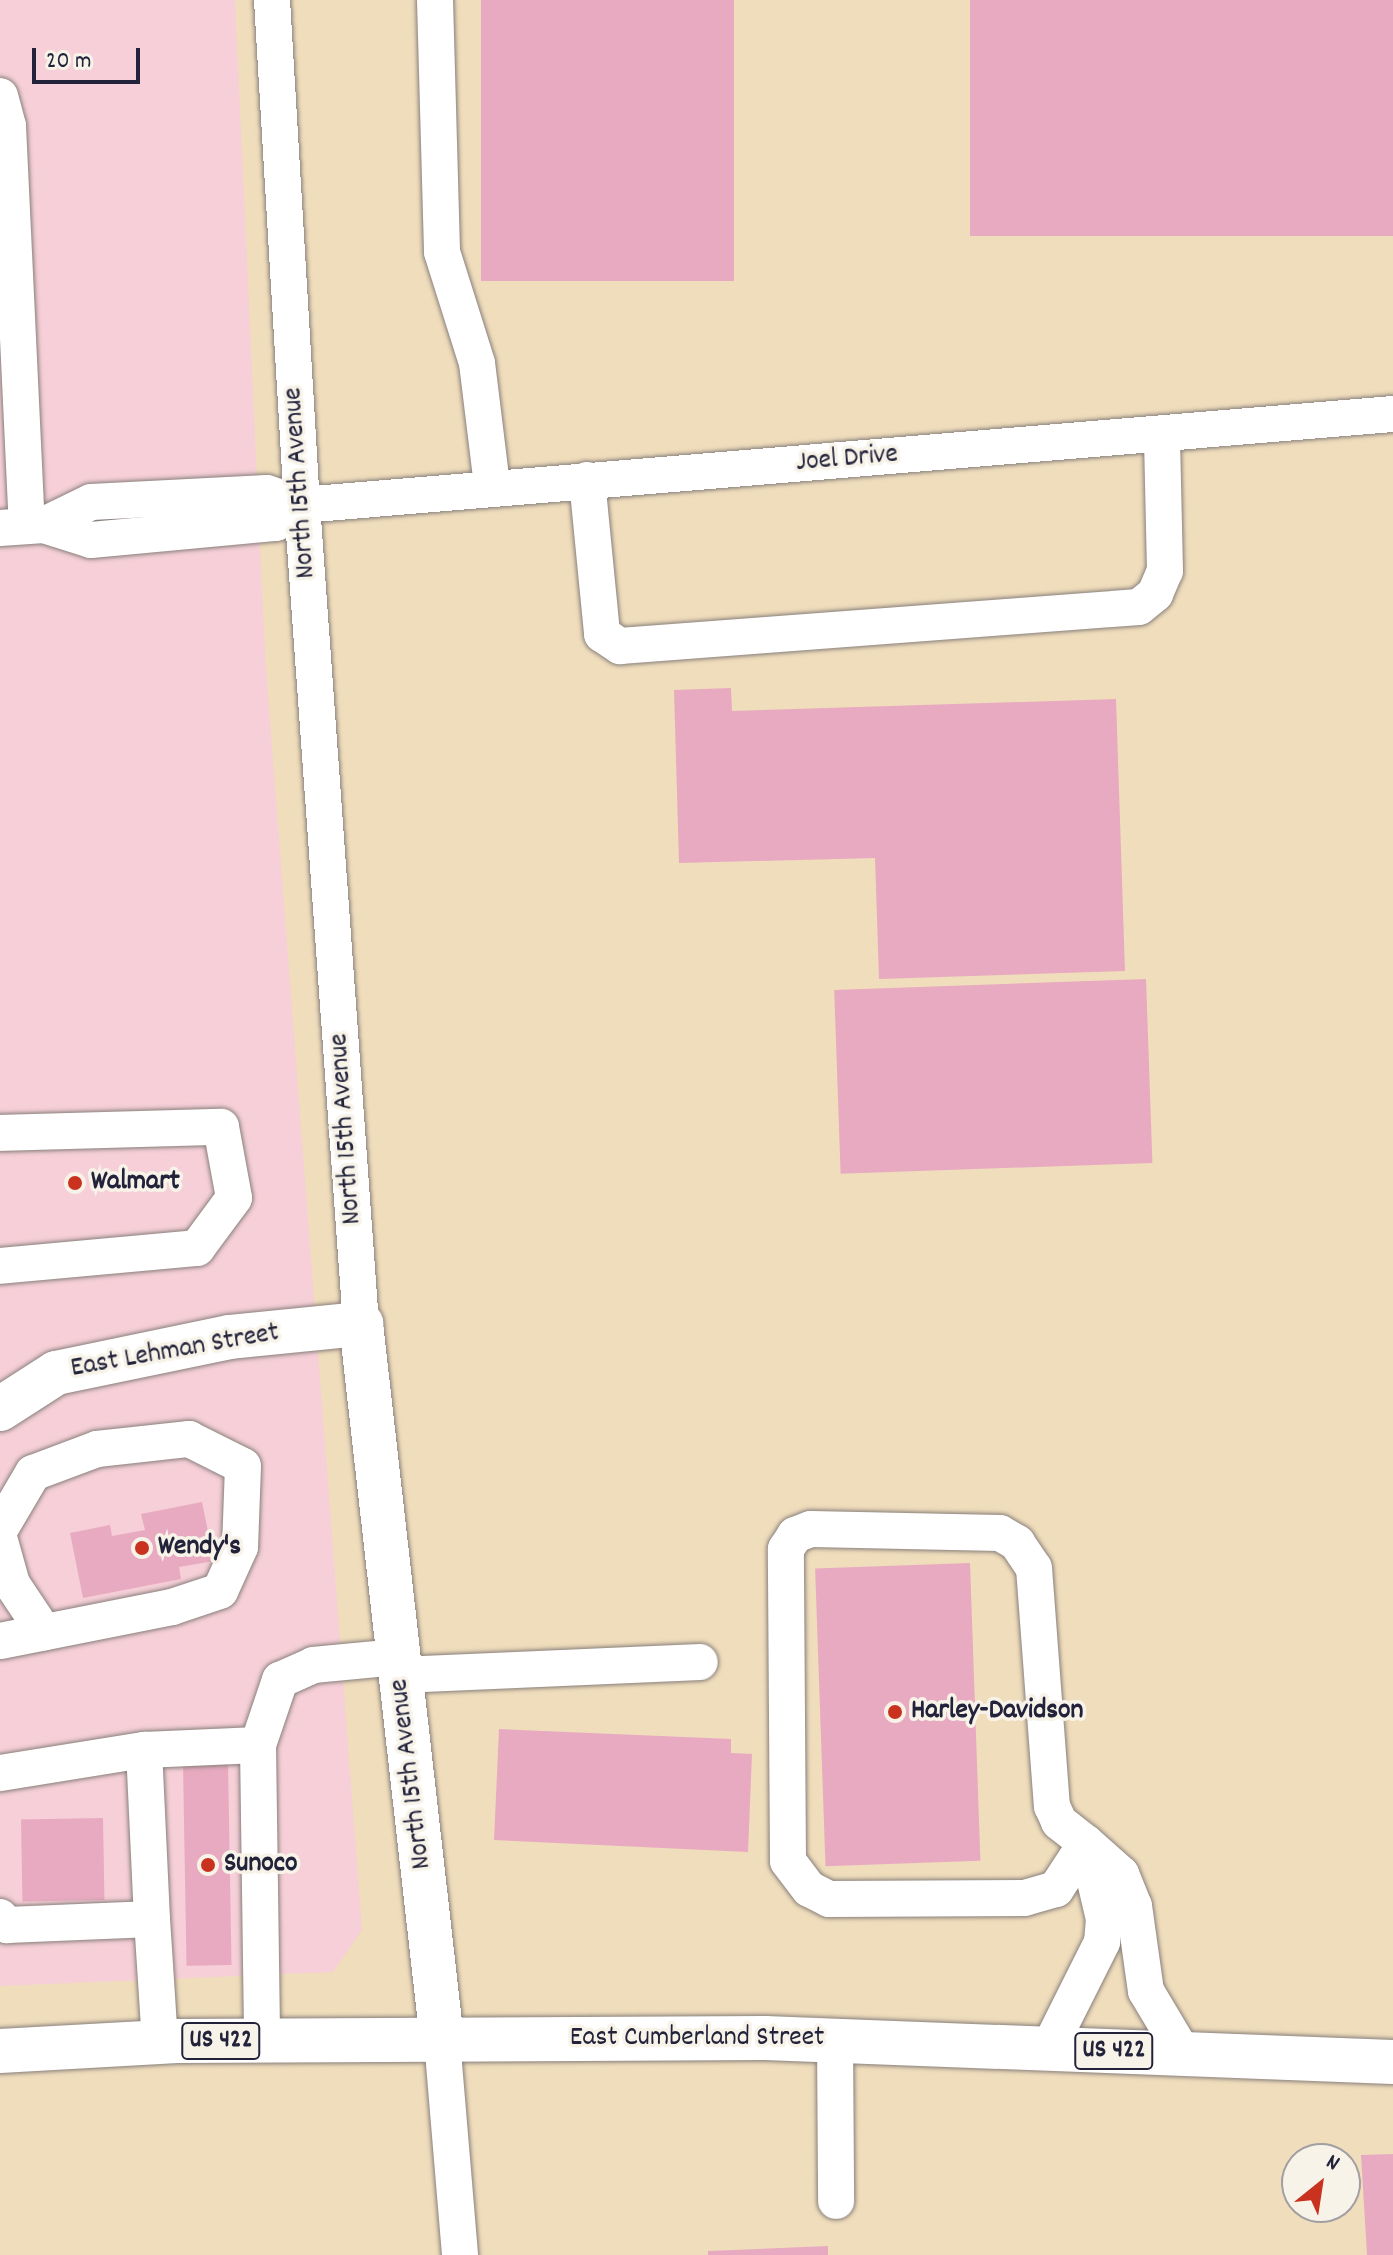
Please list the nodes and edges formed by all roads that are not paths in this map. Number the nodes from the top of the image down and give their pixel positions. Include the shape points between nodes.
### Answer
1 (272, 0) edge
2 (435, 0) edge
3 (0, 96) edge
4 (1393, 414) edge
5 (1162, 434) junction
6 (587, 480) junction
7 (492, 486) junction
8 (302, 505) junction
9 (24, 526) edge
10 (0, 1133) edge
11 (0, 1266) edge
12 (361, 1324) junction
13 (0, 1409) edge
14 (0, 1529) edge
15 (0, 1541) edge
16 (44, 1632) junction
17 (0, 1641) edge
18 (700, 1662) dead end
19 (399, 1666) junction
20 (258, 1745) junction
21 (144, 1750) junction
22 (0, 1773) edge
23 (1086, 1843) junction
24 (0, 1917) edge
25 (152, 1919) junction
26 (835, 2039) junction
27 (442, 2040) junction
28 (262, 2041) junction
29 (160, 2043) junction
30 (1049, 2048) junction
31 (0, 2051) edge
32 (1183, 2053) junction
33 (1393, 2062) edge
34 (836, 2201) dead end
35 (460, 2255) edge

1 - 8 street, North 15th Avenue
2 - 7 street via 442,252 477,363
3 - 9 street via 8,126
4 - 5 street, Joel Drive
5 - 6 street, Joel Drive
5 - 6 street via 1165,571 1155,594 1139,607 620,646 602,634
6 - 7 street, Joel Drive
7 - 8 street, Joel Drive
8 - 9 street via 267,493 91,502
8 - 12 street, North 15th Avenue
10 - 11 street via 221,1127 234,1198 197,1248
12 - 13 main road, East Lehman Street via 230,1337 56,1373
12 - 19 main road, North 15th Avenue
14 - 16 street via 33,1473 97,1449 189,1439 243,1466 240,1547 220,1591 172,1607
15 - 16 street via 12,1584
16 - 17 street
18 - 19 street
19 - 20 street via 313,1665 280,1680
19 - 27 main road, North 15th Avenue
20 - 21 street
20 - 28 street
21 - 22 street
21 - 25 street
23 - 23 street via 1056,1889 1025,1898 829,1899 809,1889 788,1861 786,1549 795,1535 811,1529 1000,1533 1017,1543 1034,1568 1052,1806 1059,1822
23 - 30 street via 1104,1919 1102,1942
23 - 32 street via 1121,1874 1134,1906 1146,1991
24 - 25 street via 7,1925
25 - 29 street
26 - 27 main road, East Cumberland Street / US 422
26 - 30 main road, East Cumberland Street / US 422
26 - 34 street
27 - 28 main road, East Cumberland Street / US 422
27 - 35 street, North 15th Avenue
28 - 29 main road, East Cumberland Street / US 422
29 - 31 main road, East Cumberland Street / US 422
30 - 32 main road, East Cumberland Street / US 422
32 - 33 main road, East Cumberland Street / US 422

